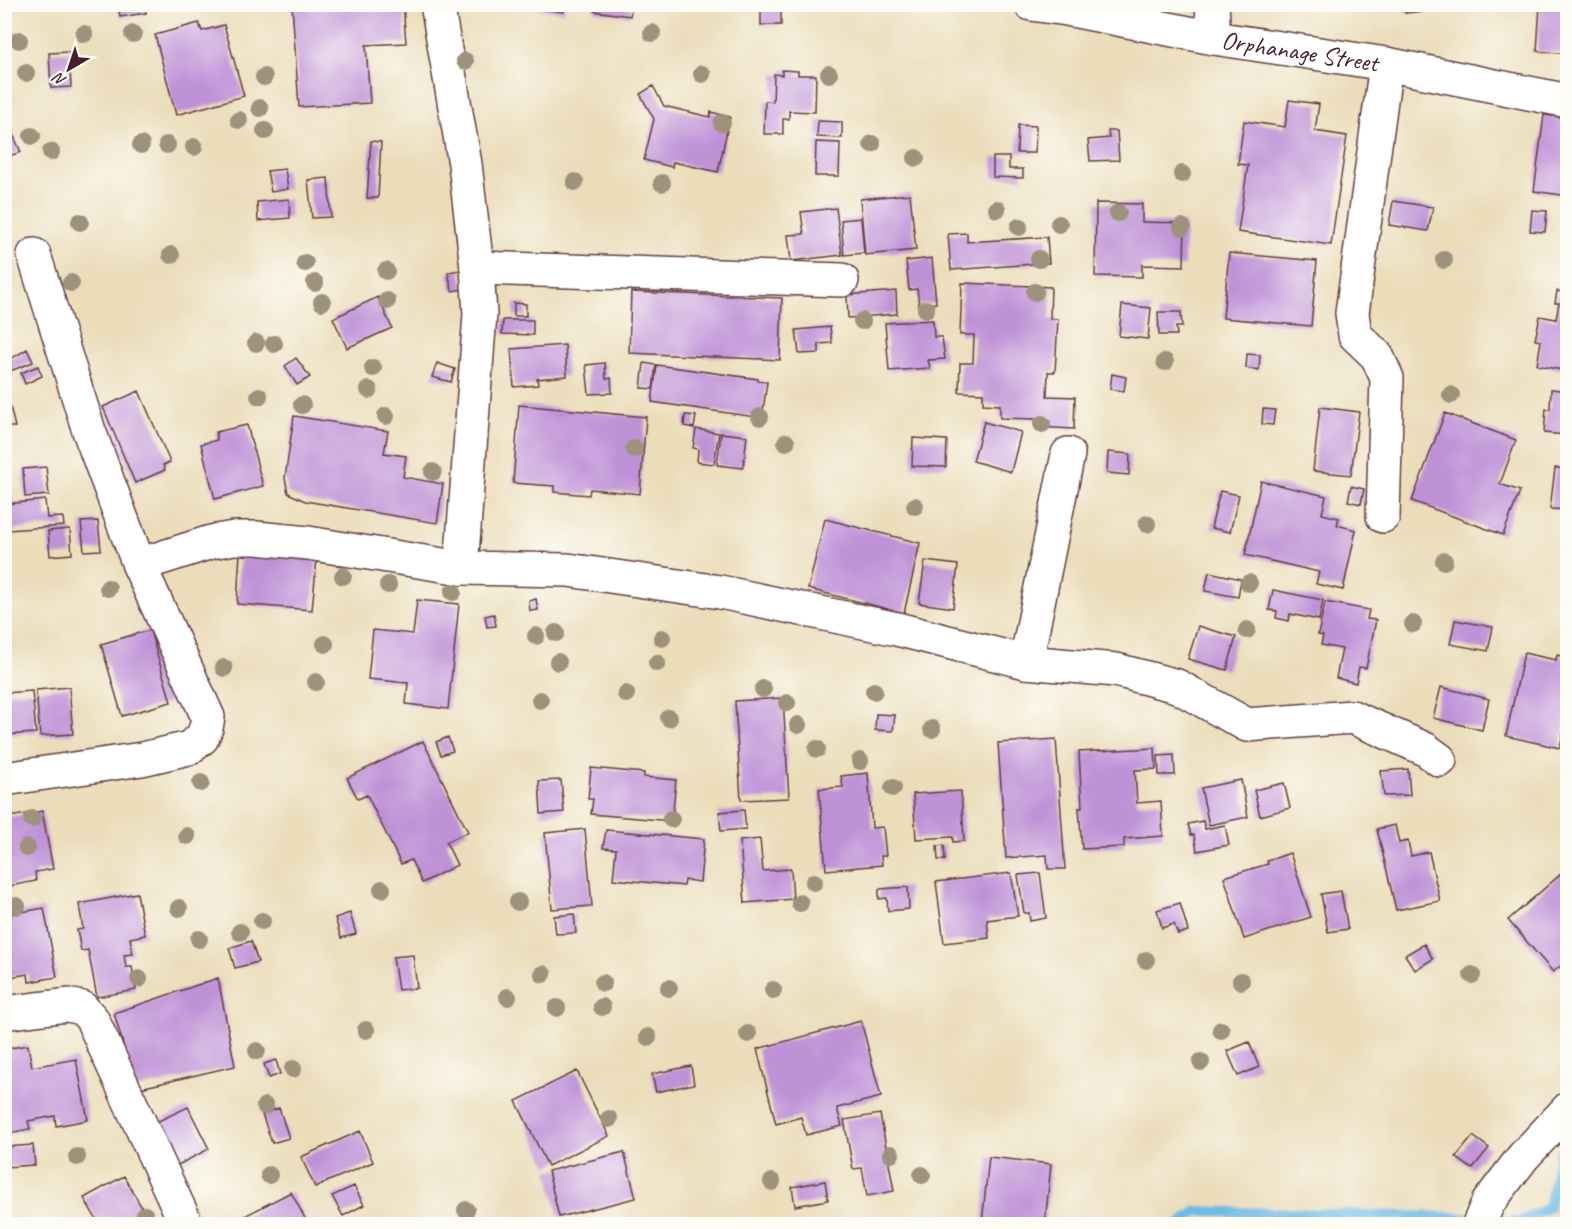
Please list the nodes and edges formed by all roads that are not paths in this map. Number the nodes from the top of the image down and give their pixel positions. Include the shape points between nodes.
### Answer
1 (437, 4) edge
2 (1031, 4) edge
3 (1212, 4) edge
4 (1214, 38) junction
5 (1386, 64) junction
6 (1568, 101) edge
7 (34, 255) dead end
8 (477, 268) junction
9 (842, 280) dead end
10 (1068, 454) dead end
11 (1383, 516) dead end
12 (140, 565) junction
13 (461, 568) junction
14 (1026, 662) junction
15 (1440, 760) dead end
16 (4, 779) edge
17 (4, 1012) edge
18 (1568, 1109) edge
19 (1484, 1214) edge
20 (186, 1224) edge

1 - 8 street via 465,164
2 - 4 street, Orphanage Street
3 - 4 street
4 - 5 street, Orphanage Street
5 - 6 street, Orphanage Street
5 - 11 street via 1352,313 1355,335 1377,356 1387,378
7 - 12 street via 89,430
8 - 9 street
8 - 13 street via 480,315
10 - 14 street
12 - 13 street via 211,542 256,538
12 - 16 street via 208,717 201,738 189,748 142,759
13 - 14 street via 568,570 720,592 897,629
14 - 15 street via 1116,670 1177,686 1246,725 1352,717 1425,749
17 - 20 street via 68,1005 82,1008 92,1019
18 - 19 street via 1523,1157

